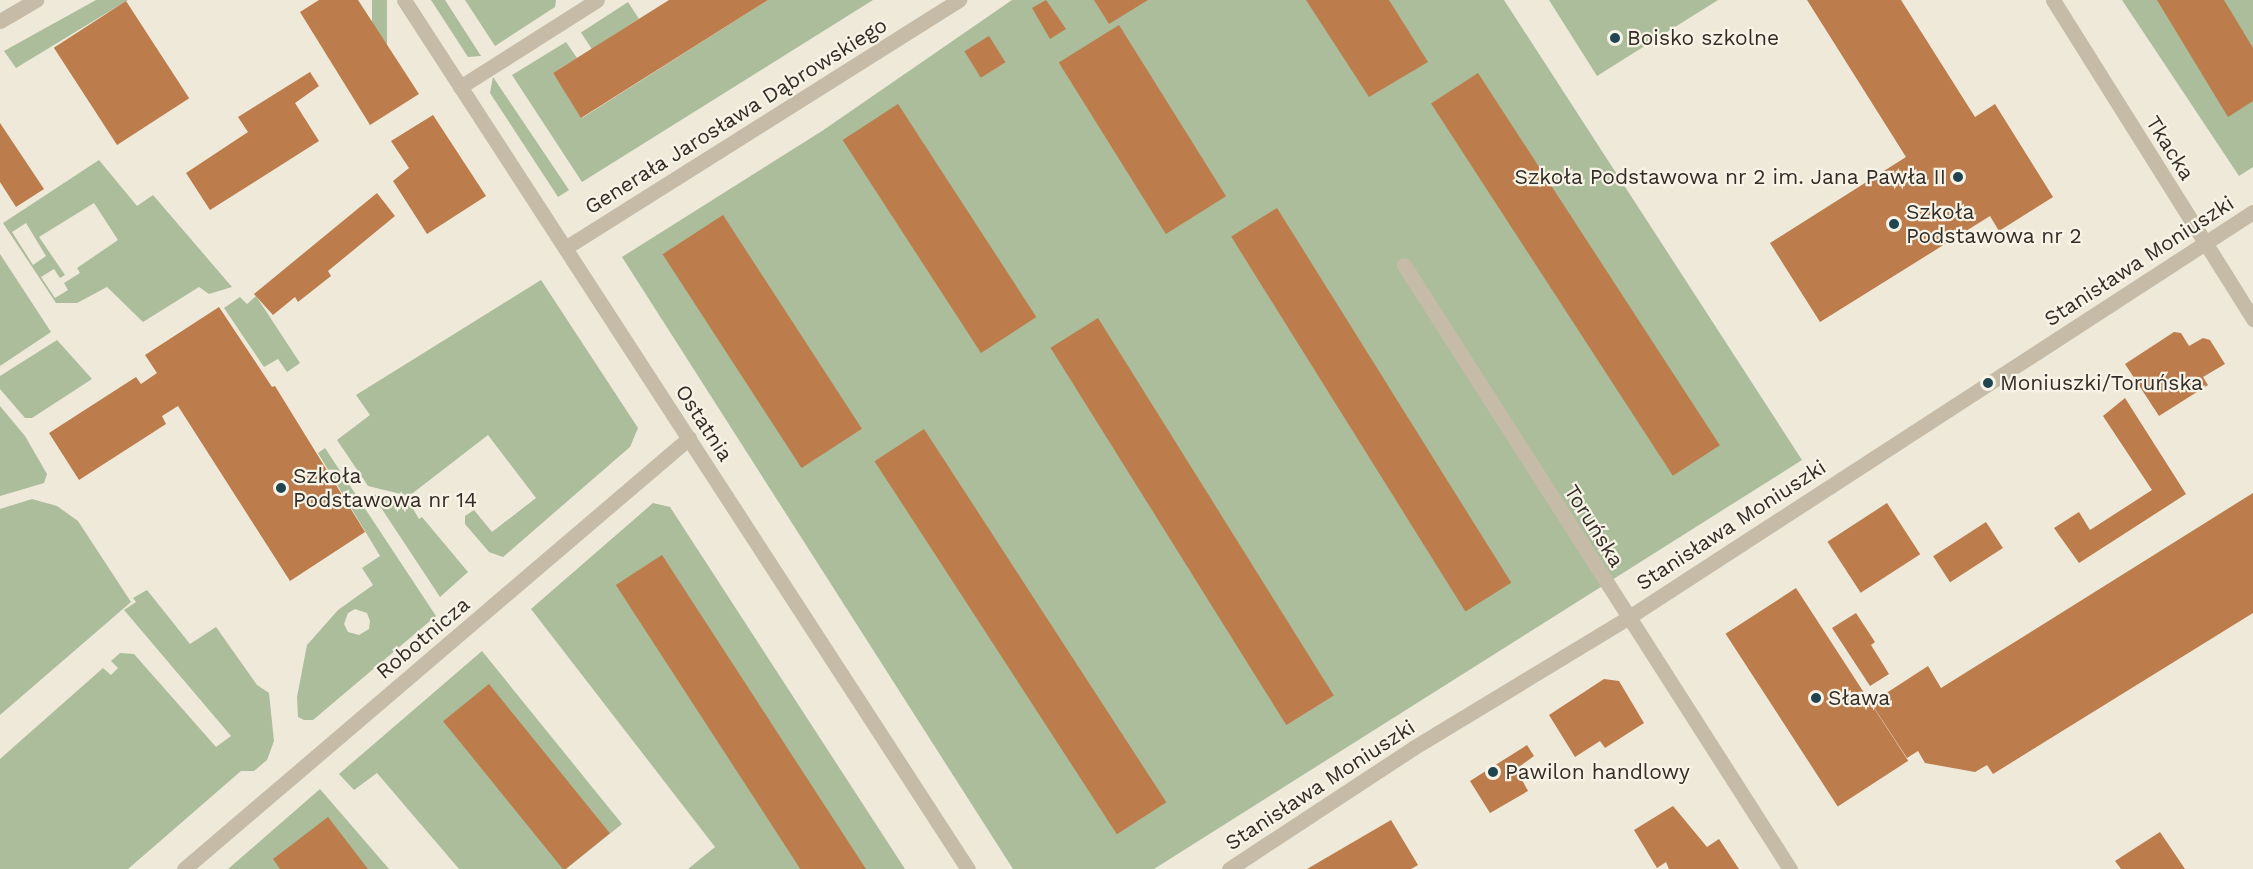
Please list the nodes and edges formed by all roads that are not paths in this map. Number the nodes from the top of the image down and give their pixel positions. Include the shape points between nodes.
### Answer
1 (36, 0) edge
2 (404, 0) edge
3 (597, 0) edge
4 (959, 0) edge
5 (2053, 0) edge
6 (0, 21) edge
7 (460, 87) junction
8 (2253, 212) edge
9 (2205, 244) junction
10 (565, 248) junction
11 (1404, 265) dead end
12 (2253, 319) edge
13 (689, 438) junction
14 (1629, 617) junction
15 (184, 869) edge
16 (968, 869) edge
17 (1229, 869) edge
18 (1790, 869) edge

1 - 6 street
2 - 7 street, Ostatnia
3 - 7 street
4 - 10 street, Generała Jarosława Dąbrowskiego
5 - 9 street, Tkacka
7 - 10 street, Ostatnia
8 - 9 street, Stanisława Moniuszki
9 - 12 street, Tkacka
9 - 14 street, Stanisława Moniuszki
10 - 13 street, Ostatnia
11 - 14 street, Toruńska
13 - 15 street, Robotnicza
13 - 16 street, Ostatnia
14 - 17 street, Stanisława Moniuszki via 1413,748
14 - 18 street, Toruńska

